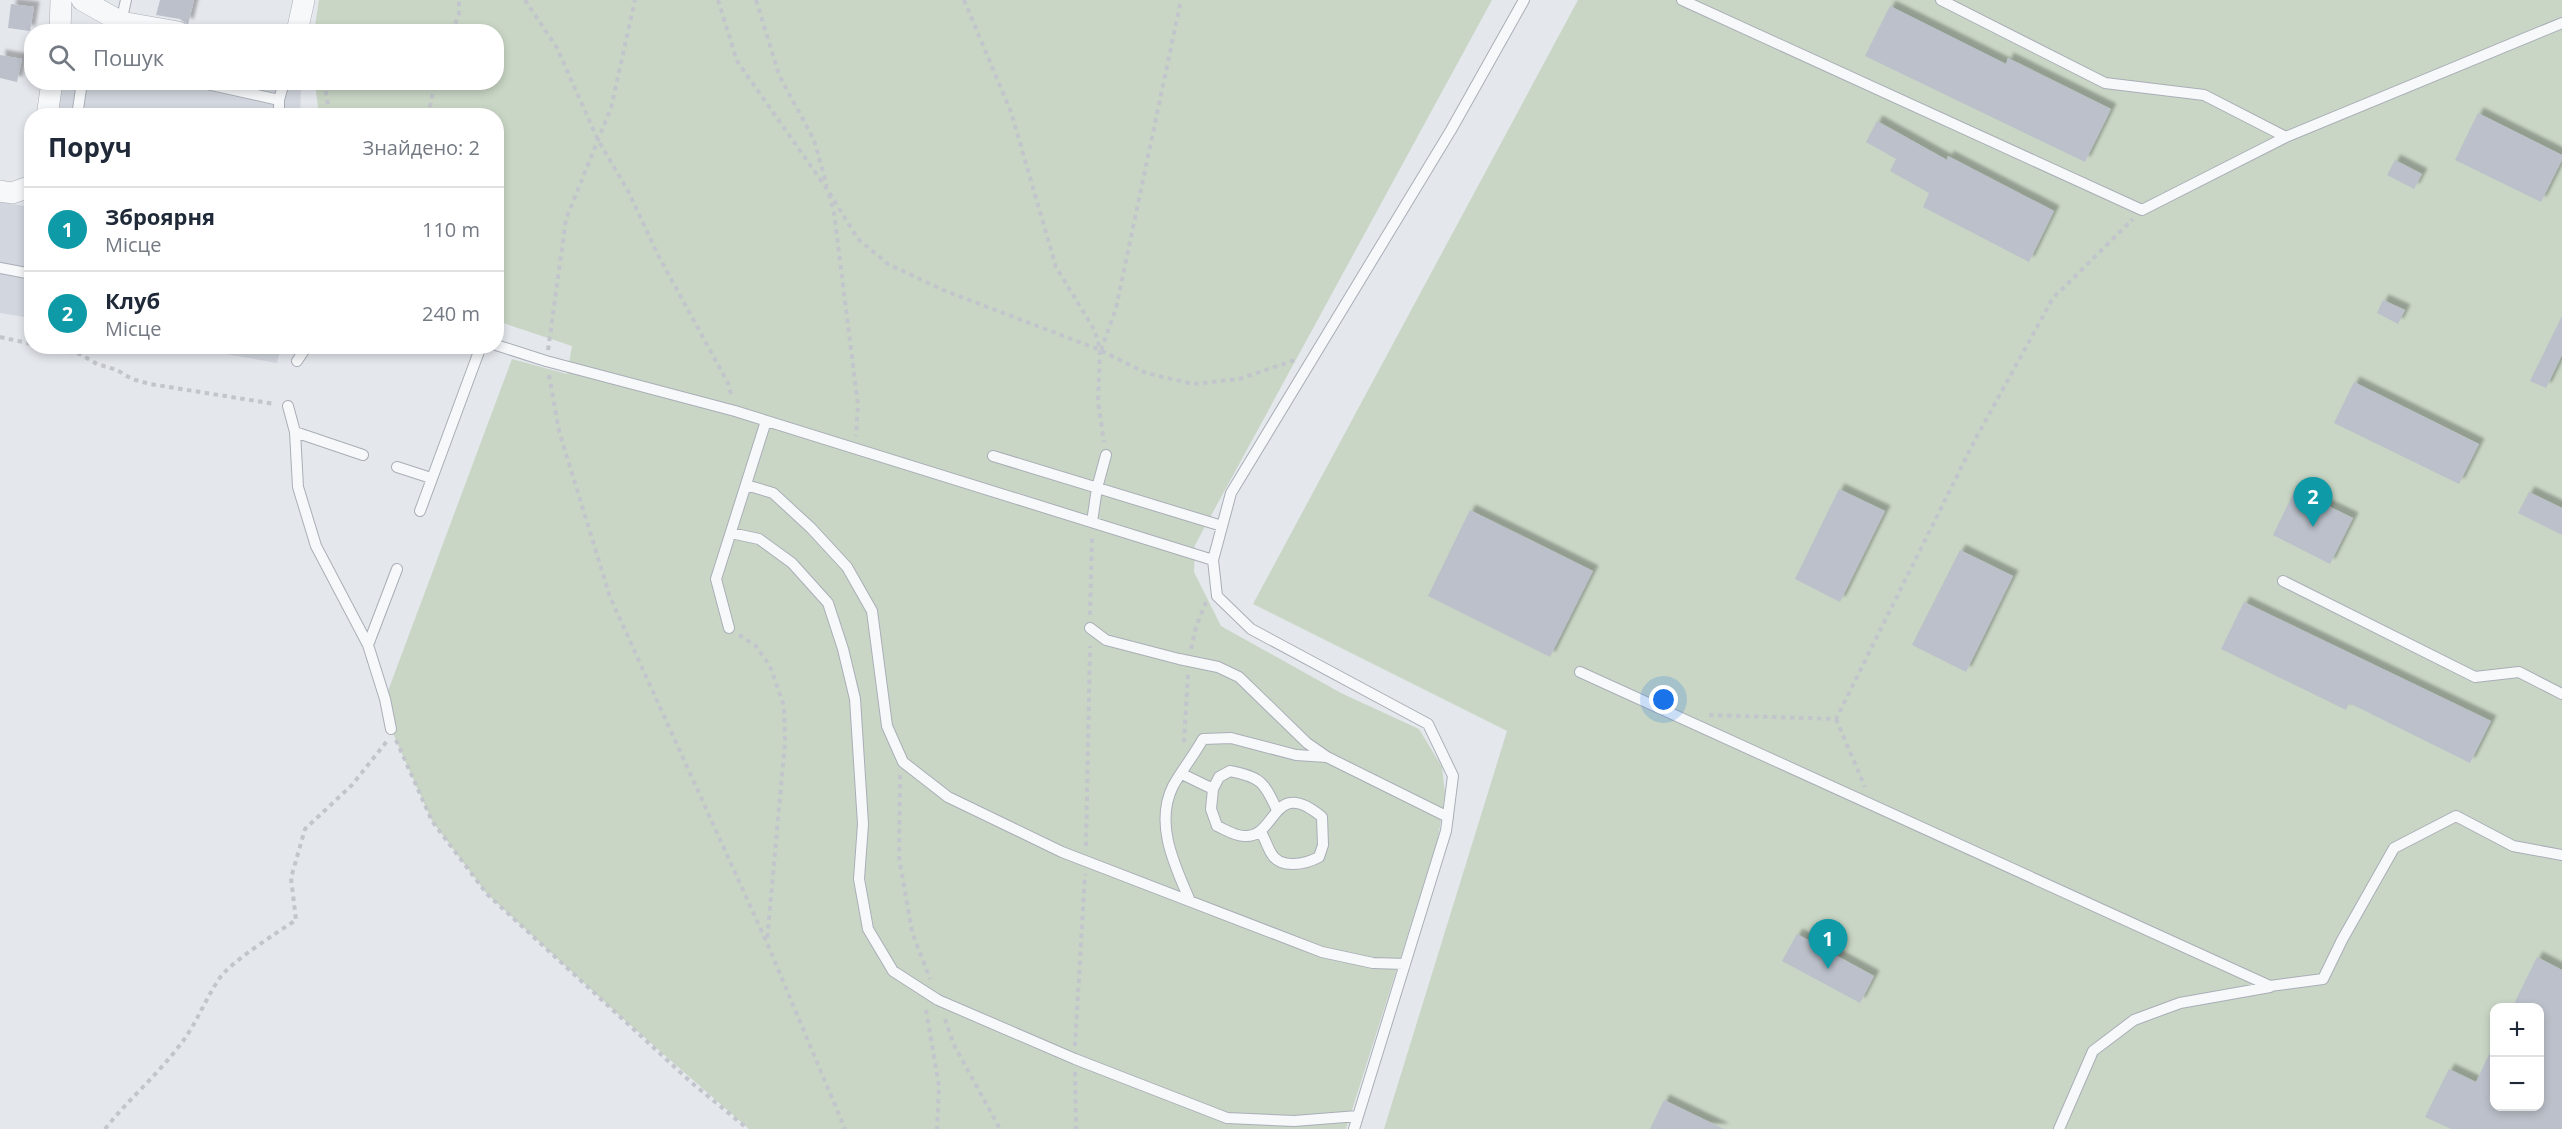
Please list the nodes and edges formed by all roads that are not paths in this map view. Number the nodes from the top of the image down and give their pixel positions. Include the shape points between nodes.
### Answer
1 (62, 0) edge
2 (82, 0) edge
3 (126, 0) edge
4 (304, 0) edge
5 (1524, 0) edge
6 (1682, 0) edge
7 (1941, 0) edge
8 (121, 22) junction
9 (2562, 23) edge
10 (60, 24) edge
11 (132, 24) edge
12 (299, 24) edge
13 (51, 90) edge
14 (81, 90) edge
15 (234, 90) edge
16 (282, 90) edge
17 (279, 100) junction
18 (48, 108) edge
19 (78, 108) edge
20 (279, 108) edge
21 (2286, 137) junction
22 (24, 189) edge
23 (0, 191) edge
24 (0, 268) edge
25 (24, 272) edge
26 (504, 348) edge
27 (302, 354) edge
28 (478, 354) edge
29 (297, 361) dead end
30 (288, 406) road end
31 (766, 421) junction
32 (295, 432) junction
33 (363, 455) dead end
34 (1106, 455) road end
35 (993, 456) dead end
36 (397, 467) dead end
37 (431, 478) junction
38 (746, 485) junction
39 (1097, 488) junction
40 (420, 511) dead end
41 (1092, 522) junction
42 (1222, 526) junction
43 (731, 532) junction
44 (1213, 560) junction
45 (397, 569) dead end
46 (2283, 581) dead end
47 (729, 628) road end
48 (1090, 628) road end
49 (368, 645) junction
50 (1580, 672) dead end
51 (2562, 694) edge
52 (391, 729) road end
53 (1327, 757) junction
54 (1182, 774) junction
55 (1213, 789) junction
56 (1277, 810) junction
57 (1448, 817) junction
58 (1261, 832) junction
59 (2562, 855) edge
60 (1190, 902) junction
61 (1405, 964) junction
62 (2270, 987) junction
63 (1358, 1116) junction
64 (1354, 1129) edge
65 (2059, 1129) edge

1 - 10 street
2 - 8 street
3 - 8 lane
4 - 12 street
5 - 42 lane via 1451,130 1231,493
6 - 21 lane via 2142,210
7 - 21 lane via 2105,83 2204,95
8 - 11 street
9 - 21 lane
13 - 18 street
14 - 19 lane
15 - 17 lane
16 - 17 lane
17 - 20 lane
22 - 23 street via 12,193
24 - 25 lane
26 - 31 lane
27 - 29 lane
28 - 37 lane
30 - 32 lane
31 - 38 lane
31 - 41 lane
32 - 33 lane
32 - 49 lane via 298,487 316,546
34 - 39 lane
35 - 39 lane
36 - 37 lane
37 - 40 lane
38 - 43 lane
38 - 60 lane via 773,493 811,528 847,567 872,611 888,726 903,762 948,797 1062,852
39 - 41 lane
39 - 42 lane
41 - 44 lane
42 - 44 lane
43 - 47 lane via 716,579
43 - 63 lane via 759,539 792,562 828,603 855,699 863,824 858,879 868,929 893,971 938,1000 1227,1118 1294,1121
44 - 57 lane via 1217,596 1251,629 1428,724 1453,776
45 - 49 lane
46 - 51 lane via 2475,676 2519,672
48 - 53 lane via 1106,640 1218,667 1239,677 1307,743
49 - 52 lane
50 - 62 lane
53 - 54 lane via 1296,755 1231,738 1203,739
53 - 57 lane
54 - 55 lane
54 - 60 lane via 1173,787 1165,813 1168,844
55 - 56 lane via 1219,777 1230,771 1258,778 1268,788
55 - 58 lane via 1211,809 1217,826 1246,837
56 - 58 lane
56 - 58 lane via 1299,803 1322,817 1323,845 1319,857 1309,862 1281,862 1272,855
57 - 61 lane
59 - 62 lane via 2513,846 2456,816 2394,848 2323,979
60 - 61 lane via 1322,952 1373,963
61 - 63 lane
62 - 65 lane via 2180,1003 2134,1020 2093,1051
63 - 64 lane

